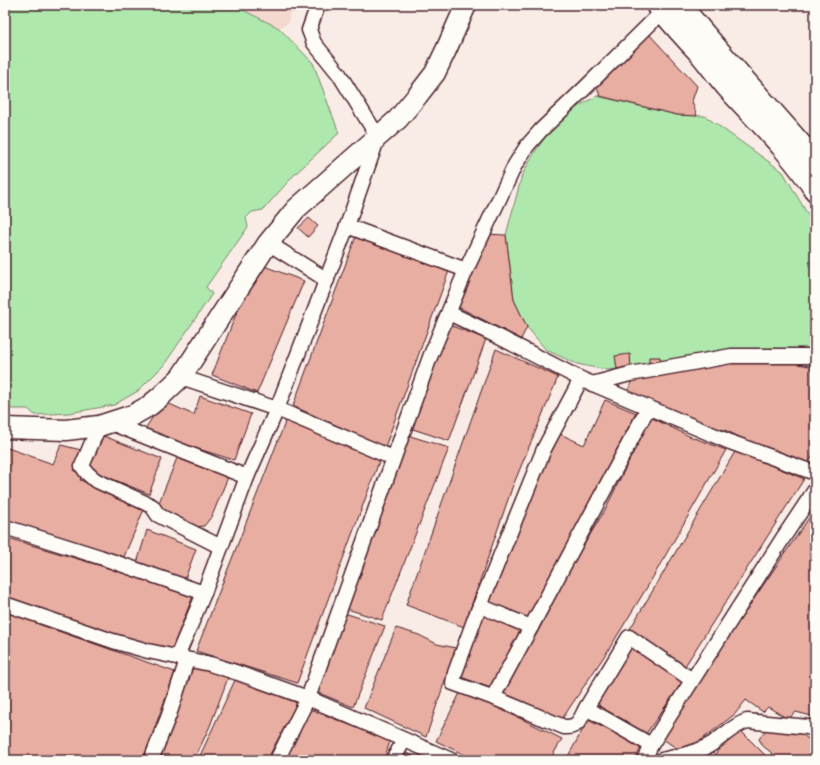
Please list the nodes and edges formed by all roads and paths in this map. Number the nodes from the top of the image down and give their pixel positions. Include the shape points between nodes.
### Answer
1 (318, 5) edge
2 (466, 5) edge
3 (681, 5) edge
4 (660, 8) edge
5 (378, 137) junction
6 (811, 165) edge
7 (815, 191) edge
8 (347, 226) junction
9 (268, 243) junction
10 (466, 270) junction
11 (327, 280) junction
12 (449, 313) junction
13 (815, 356) edge
14 (181, 377) junction
15 (586, 382) junction
16 (648, 408) junction
17 (278, 409) junction
18 (105, 425) junction
19 (5, 428) edge
20 (393, 458) junction
21 (815, 473) edge
22 (247, 477) junction
23 (815, 490) edge
24 (5, 527) edge
25 (221, 547) junction
26 (204, 593) junction
27 (5, 604) edge
28 (480, 606) junction
29 (531, 627) junction
30 (182, 658) junction
31 (692, 680) junction
32 (493, 697) junction
33 (308, 698) junction
34 (586, 708) junction
35 (815, 730) edge
36 (404, 740) junction
37 (650, 745) junction
38 (151, 760) edge
39 (276, 760) edge
40 (393, 760) edge
41 (451, 760) edge
42 (644, 760) edge
43 (662, 760) edge

1 - 5 street via 309,30 314,43 339,74
2 - 5 street via 435,73 398,119
3 - 6 street via 774,111
4 - 6 street via 728,89 785,149
4 - 10 street via 527,146 506,183
5 - 8 street
5 - 9 street via 296,209
6 - 7 street
8 - 10 street
8 - 11 street
9 - 11 street
9 - 14 street
10 - 12 street
11 - 17 street
12 - 15 street
12 - 20 street
13 - 15 street via 731,356
14 - 17 street
14 - 18 street via 149,406
15 - 16 street
15 - 28 street via 544,449
16 - 21 street
16 - 29 street
17 - 20 street
17 - 22 street
18 - 19 street via 66,430
18 - 22 street
18 - 25 street via 82,466 86,473 95,480 152,506 158,515
20 - 33 street
22 - 25 street
23 - 31 street
24 - 26 street
25 - 26 street
26 - 30 street
27 - 30 street via 113,641
28 - 29 street
28 - 32 street via 453,683
29 - 32 street
30 - 33 street via 210,664
30 - 38 street via 169,715
31 - 34 street via 629,637
31 - 37 street
32 - 34 street via 564,727 577,724
33 - 36 street
33 - 39 street
34 - 37 street
35 - 43 street via 808,727 747,721 709,746
36 - 40 street
36 - 41 street
37 - 42 street

